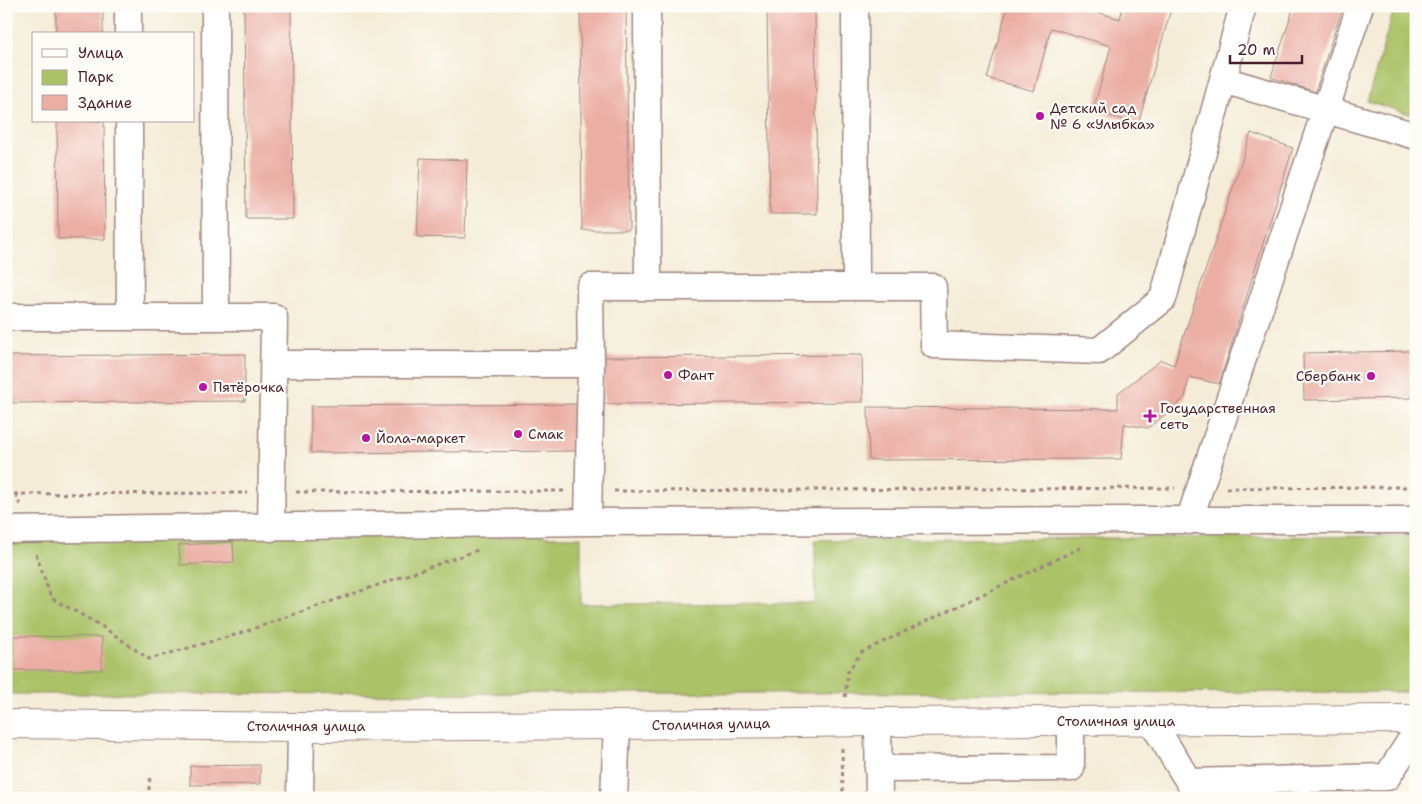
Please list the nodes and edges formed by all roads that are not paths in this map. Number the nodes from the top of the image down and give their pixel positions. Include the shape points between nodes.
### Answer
1 (128, 6) edge
2 (215, 6) edge
3 (647, 6) edge
4 (856, 6) edge
5 (1244, 6) edge
6 (1360, 6) edge
7 (128, 32) edge
8 (1223, 80) junction
9 (1326, 110) junction
10 (129, 122) edge
11 (1416, 136) edge
12 (648, 286) junction
13 (856, 287) junction
14 (6, 317) edge
15 (130, 317) junction
16 (216, 317) junction
17 (274, 364) junction
18 (591, 364) junction
19 (1416, 520) edge
20 (1188, 521) junction
21 (588, 522) junction
22 (271, 528) junction
23 (17, 530) edge
24 (1416, 719) edge
25 (1151, 720) junction
26 (1071, 721) junction
27 (878, 722) junction
28 (6, 724) edge
29 (617, 725) junction
30 (302, 727) junction
31 (1416, 732) edge
32 (878, 769) junction
33 (300, 798) edge
34 (614, 798) edge
35 (879, 798) edge

1 - 7 lane
2 - 16 lane
3 - 12 lane
4 - 13 lane
5 - 8 lane
6 - 9 lane
8 - 9 lane
8 - 13 lane via 1163,299 1099,351 934,345 933,287
9 - 11 lane
9 - 20 lane
10 - 15 lane
12 - 13 lane
12 - 18 lane via 590,287
14 - 15 lane
15 - 16 lane
16 - 17 lane via 274,317
17 - 18 lane
17 - 22 lane
18 - 21 lane
19 - 20 lane
20 - 21 lane
21 - 22 lane
22 - 23 lane
24 - 25 main road, Столичная улица
25 - 26 main road, Столичная улица
25 - 31 lane via 1189,782 1387,777
26 - 27 main road, Столичная улица
26 - 32 lane via 1071,768
27 - 29 main road, Столичная улица
27 - 32 lane
28 - 30 main road, Столичная улица
29 - 30 main road, Столичная улица
29 - 34 lane
30 - 33 lane
32 - 35 lane

